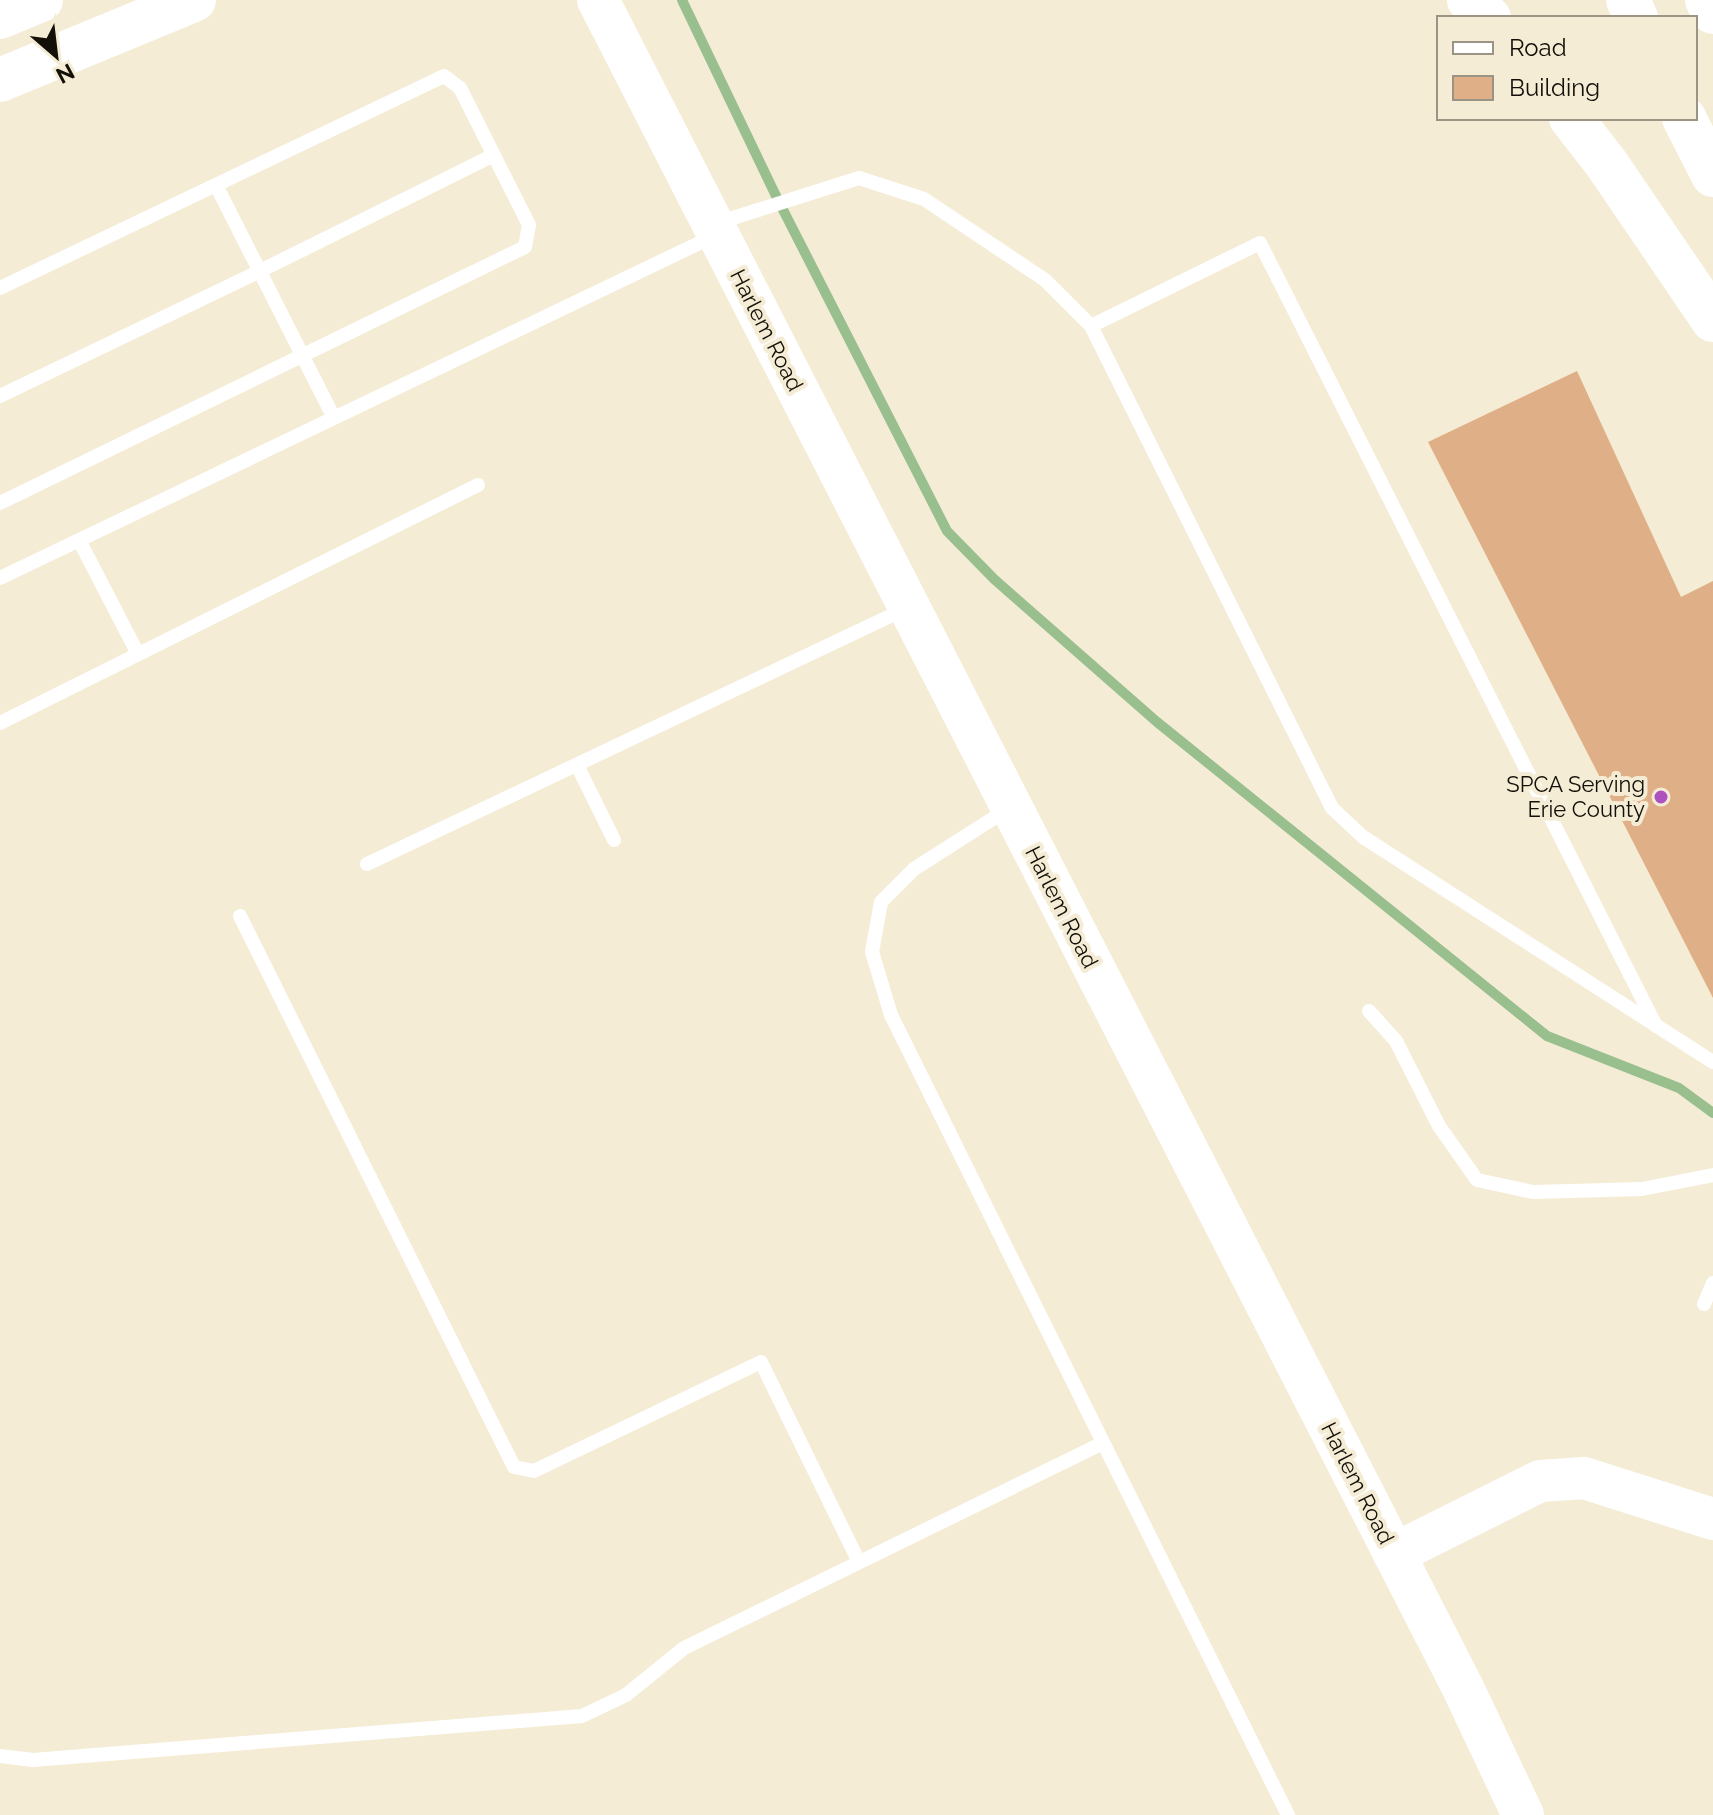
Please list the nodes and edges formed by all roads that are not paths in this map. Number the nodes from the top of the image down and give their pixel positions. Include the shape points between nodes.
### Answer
1 (41, 0) edge
2 (194, 0) edge
3 (598, 0) edge
4 (1469, 0) edge
5 (1707, 0) edge
6 (1713, 12) edge
7 (1487, 16) edge
8 (0, 17) edge
9 (0, 80) edge
10 (1573, 120) edge
11 (1685, 120) edge
12 (494, 155) junction
13 (1713, 175) edge
14 (216, 185) junction
15 (715, 229) junction
16 (260, 271) junction
17 (0, 288) edge
18 (1713, 320) edge
19 (1091, 326) junction
20 (303, 356) junction
21 (0, 396) edge
22 (334, 418) junction
23 (478, 485) dead end
24 (0, 503) edge
25 (79, 540) junction
26 (0, 578) edge
27 (909, 607) junction
28 (138, 654) junction
29 (0, 723) edge
30 (577, 765) junction
31 (1011, 807) junction
32 (614, 840) dead end
33 (367, 864) dead end
34 (240, 916) dead end
35 (1369, 1011) dead end
36 (1657, 1026) junction
37 (1713, 1062) edge
38 (1713, 1175) edge
39 (1713, 1283) edge
40 (1704, 1304) dead end
41 (1103, 1443) junction
42 (1713, 1519) edge
43 (1394, 1554) junction
44 (859, 1562) junction
45 (0, 1756) edge
46 (1288, 1815) edge
47 (1523, 1815) edge

1 - 8 highway
2 - 9 highway
3 - 15 main road, Harlem Road
4 - 7 highway
5 - 6 highway
10 - 18 highway
11 - 13 highway
12 - 14 lane via 460,88 444,76
12 - 16 lane
12 - 20 lane via 529,225 525,247
14 - 16 lane
14 - 17 lane
15 - 19 lane via 859,178 924,199 1045,280
15 - 22 lane
15 - 27 main road, Harlem Road
16 - 20 lane
16 - 21 lane
19 - 36 lane via 1332,808 1363,837
19 - 36 lane via 1260,243
20 - 22 lane
20 - 24 lane
22 - 25 lane
23 - 28 lane
25 - 26 lane
25 - 28 lane
27 - 30 lane
27 - 31 main road, Harlem Road
28 - 29 lane
30 - 32 lane
30 - 33 lane
31 - 41 lane via 914,869 881,902 872,952 891,1015
31 - 43 main road, Harlem Road
34 - 44 lane via 514,1467 534,1471 761,1362
35 - 38 lane via 1396,1041 1439,1126 1477,1180 1533,1192 1642,1189
36 - 37 lane
39 - 40 lane
41 - 44 lane
41 - 46 lane
42 - 43 main road via 1584,1478 1540,1481
43 - 47 main road, Harlem Road
44 - 45 lane via 684,1648 626,1695 582,1716 33,1760

